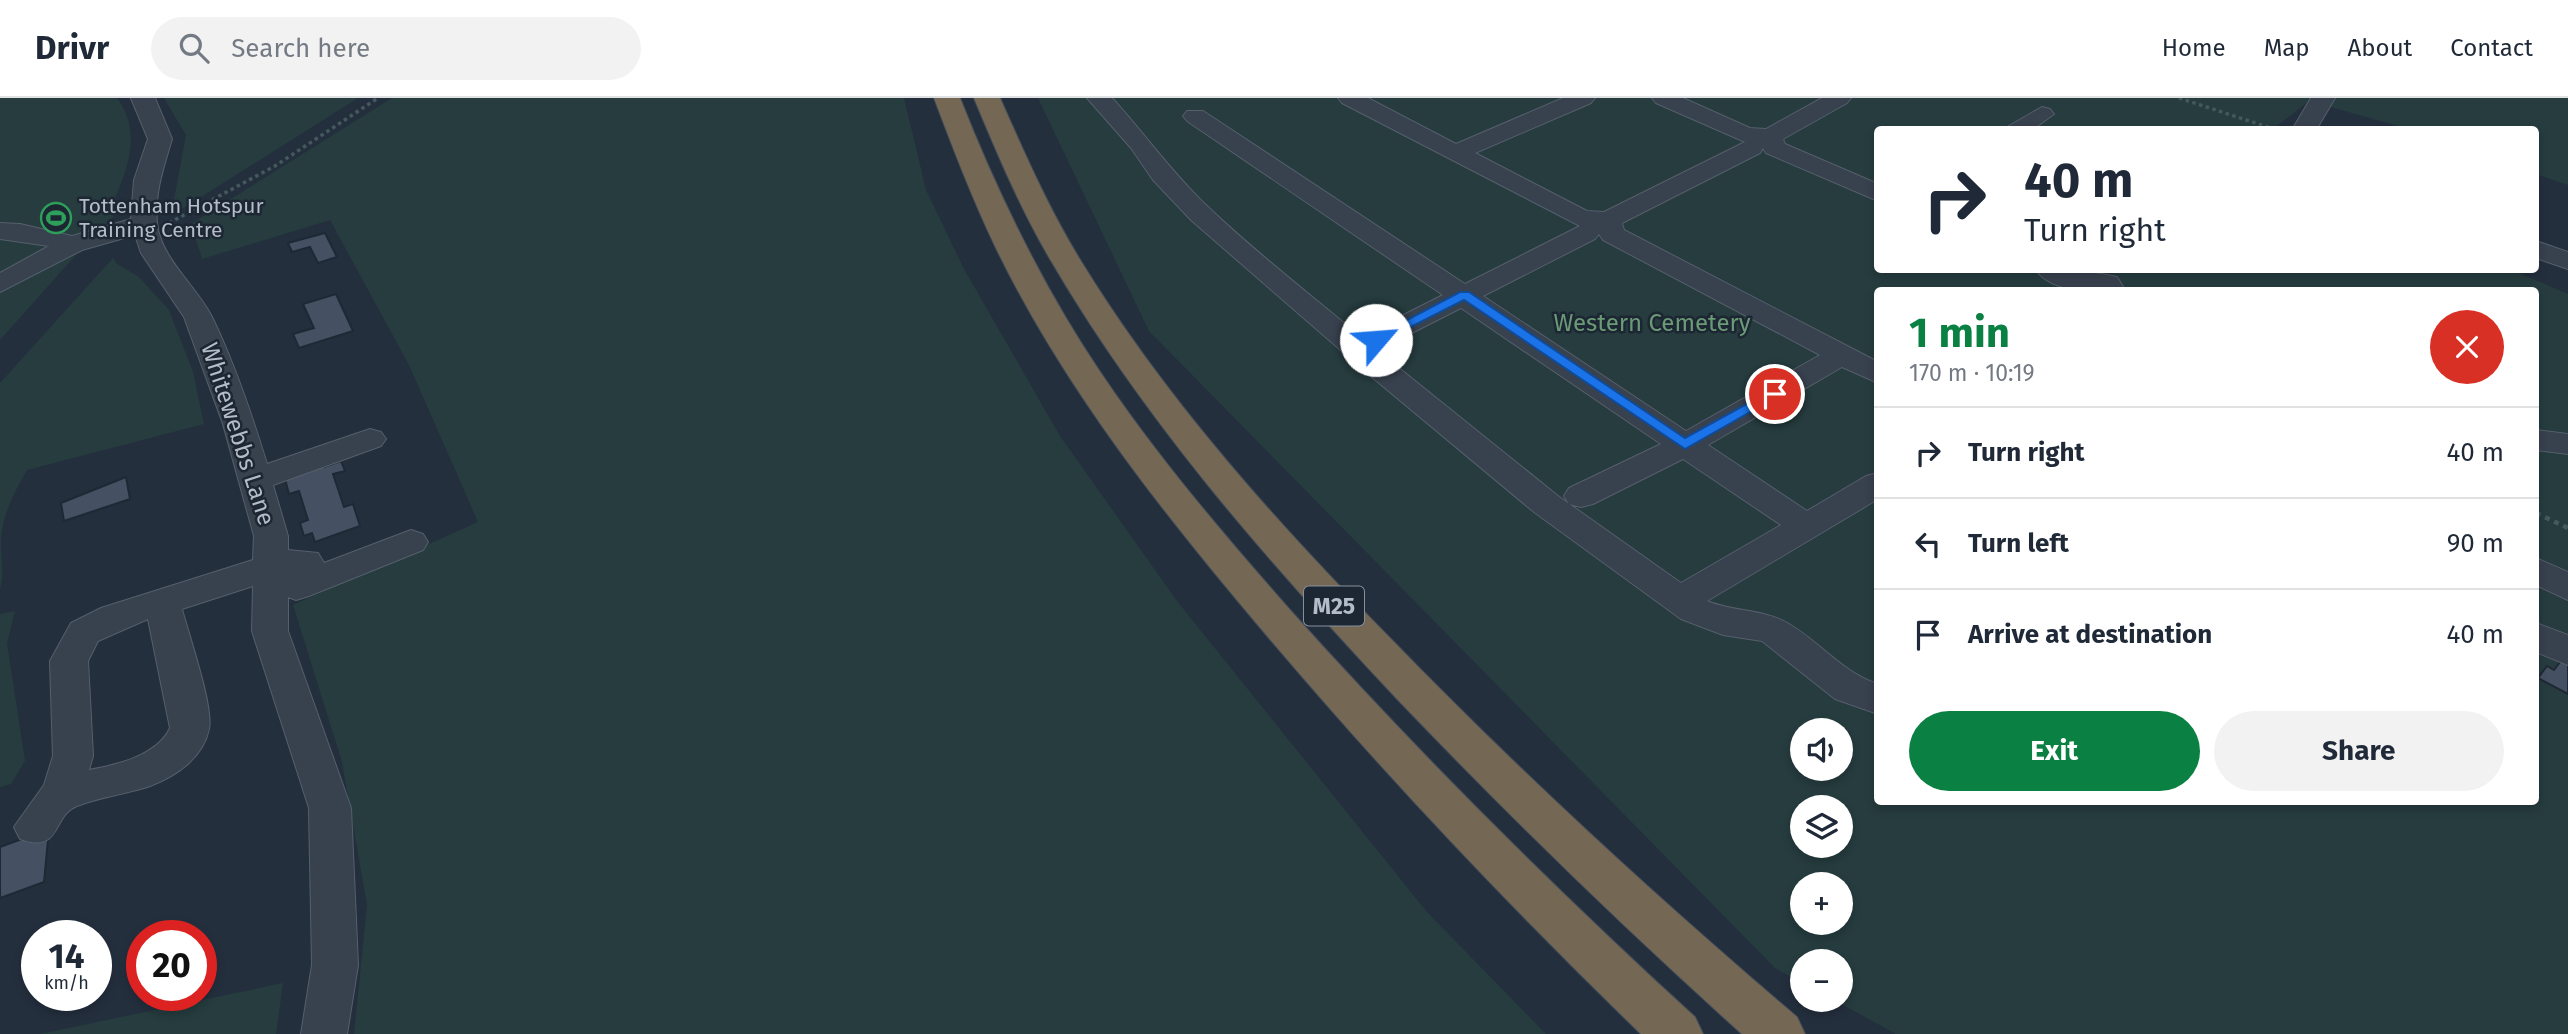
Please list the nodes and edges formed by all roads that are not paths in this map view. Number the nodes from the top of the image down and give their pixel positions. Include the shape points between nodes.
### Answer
1 (143, 98) edge
2 (947, 98) edge
3 (987, 98) edge
4 (1098, 98) edge
5 (1350, 98) edge
6 (1583, 98) edge
7 (1664, 98) edge
8 (1839, 98) edge
9 (2323, 98) edge
10 (2042, 114) dead end
11 (1195, 116) dead end
12 (2021, 126) edge
13 (2306, 126) edge
14 (1760, 142) junction
15 (1455, 153) junction
16 (1874, 191) edge
17 (1597, 227) junction
18 (145, 230) junction
19 (0, 231) edge
20 (73, 244) junction
21 (2539, 250) edge
22 (2568, 261) edge
23 (2056, 273) edge
24 (0, 284) edge
25 (2081, 286) edge
26 (2109, 287) edge
27 (1464, 295) junction
28 (1376, 340) dead end
29 (1842, 355) junction
30 (1874, 372) edge
31 (370, 439) dead end
32 (2539, 439) edge
33 (1685, 444) junction
34 (2568, 444) edge
35 (255, 481) junction
36 (1874, 486) edge
37 (1581, 496) dead end
38 (1806, 526) junction
39 (411, 542) dead end
40 (2539, 572) edge
41 (270, 581) junction
42 (2568, 587) edge
43 (1680, 600) junction
44 (162, 601) junction
45 (2539, 636) edge
46 (2568, 651) edge
47 (1874, 698) edge
48 (62, 792) junction
49 (35, 827) dead end
50 (324, 1034) edge
51 (1677, 1034) edge
52 (1779, 1034) edge

1 - 18 street via 160,139 147,180
2 - 51 highway, M25 via 985,199 1026,278 1110,410 1202,533 1383,740 1515,877
3 - 52 highway, M25 via 1025,187 1068,263 1155,391 1249,510 1363,638 1501,777
4 - 43 street via 1140,143 1162,175 1221,232 1546,504
5 - 15 street
6 - 15 street
7 - 14 street
8 - 14 street
9 - 13 street
10 - 12 street
11 - 27 street
14 - 16 street
14 - 17 street
15 - 17 street
17 - 27 street
17 - 29 street
18 - 20 street
18 - 35 street, Whitewebbs Lane via 198,317 228,389
19 - 20 street
20 - 24 street
21 - 22 street
23 - 25 street
25 - 26 street via 2107,283
27 - 28 street
27 - 33 street
29 - 30 street
29 - 33 street
31 - 35 street
32 - 34 street
33 - 37 street
33 - 38 street
35 - 41 street, Whitewebbs Lane via 271,536
36 - 38 street
38 - 43 street
39 - 41 street via 316,579
40 - 42 street
41 - 44 street
41 - 50 street, Whitewebbs Lane via 270,631 330,808 335,965
43 - 47 street via 1710,618 1775,632 1848,689
44 - 48 street via 84,632 69,661 73,756
44 - 48 street via 191,725 183,746 158,764 113,782
45 - 46 street
48 - 49 street

